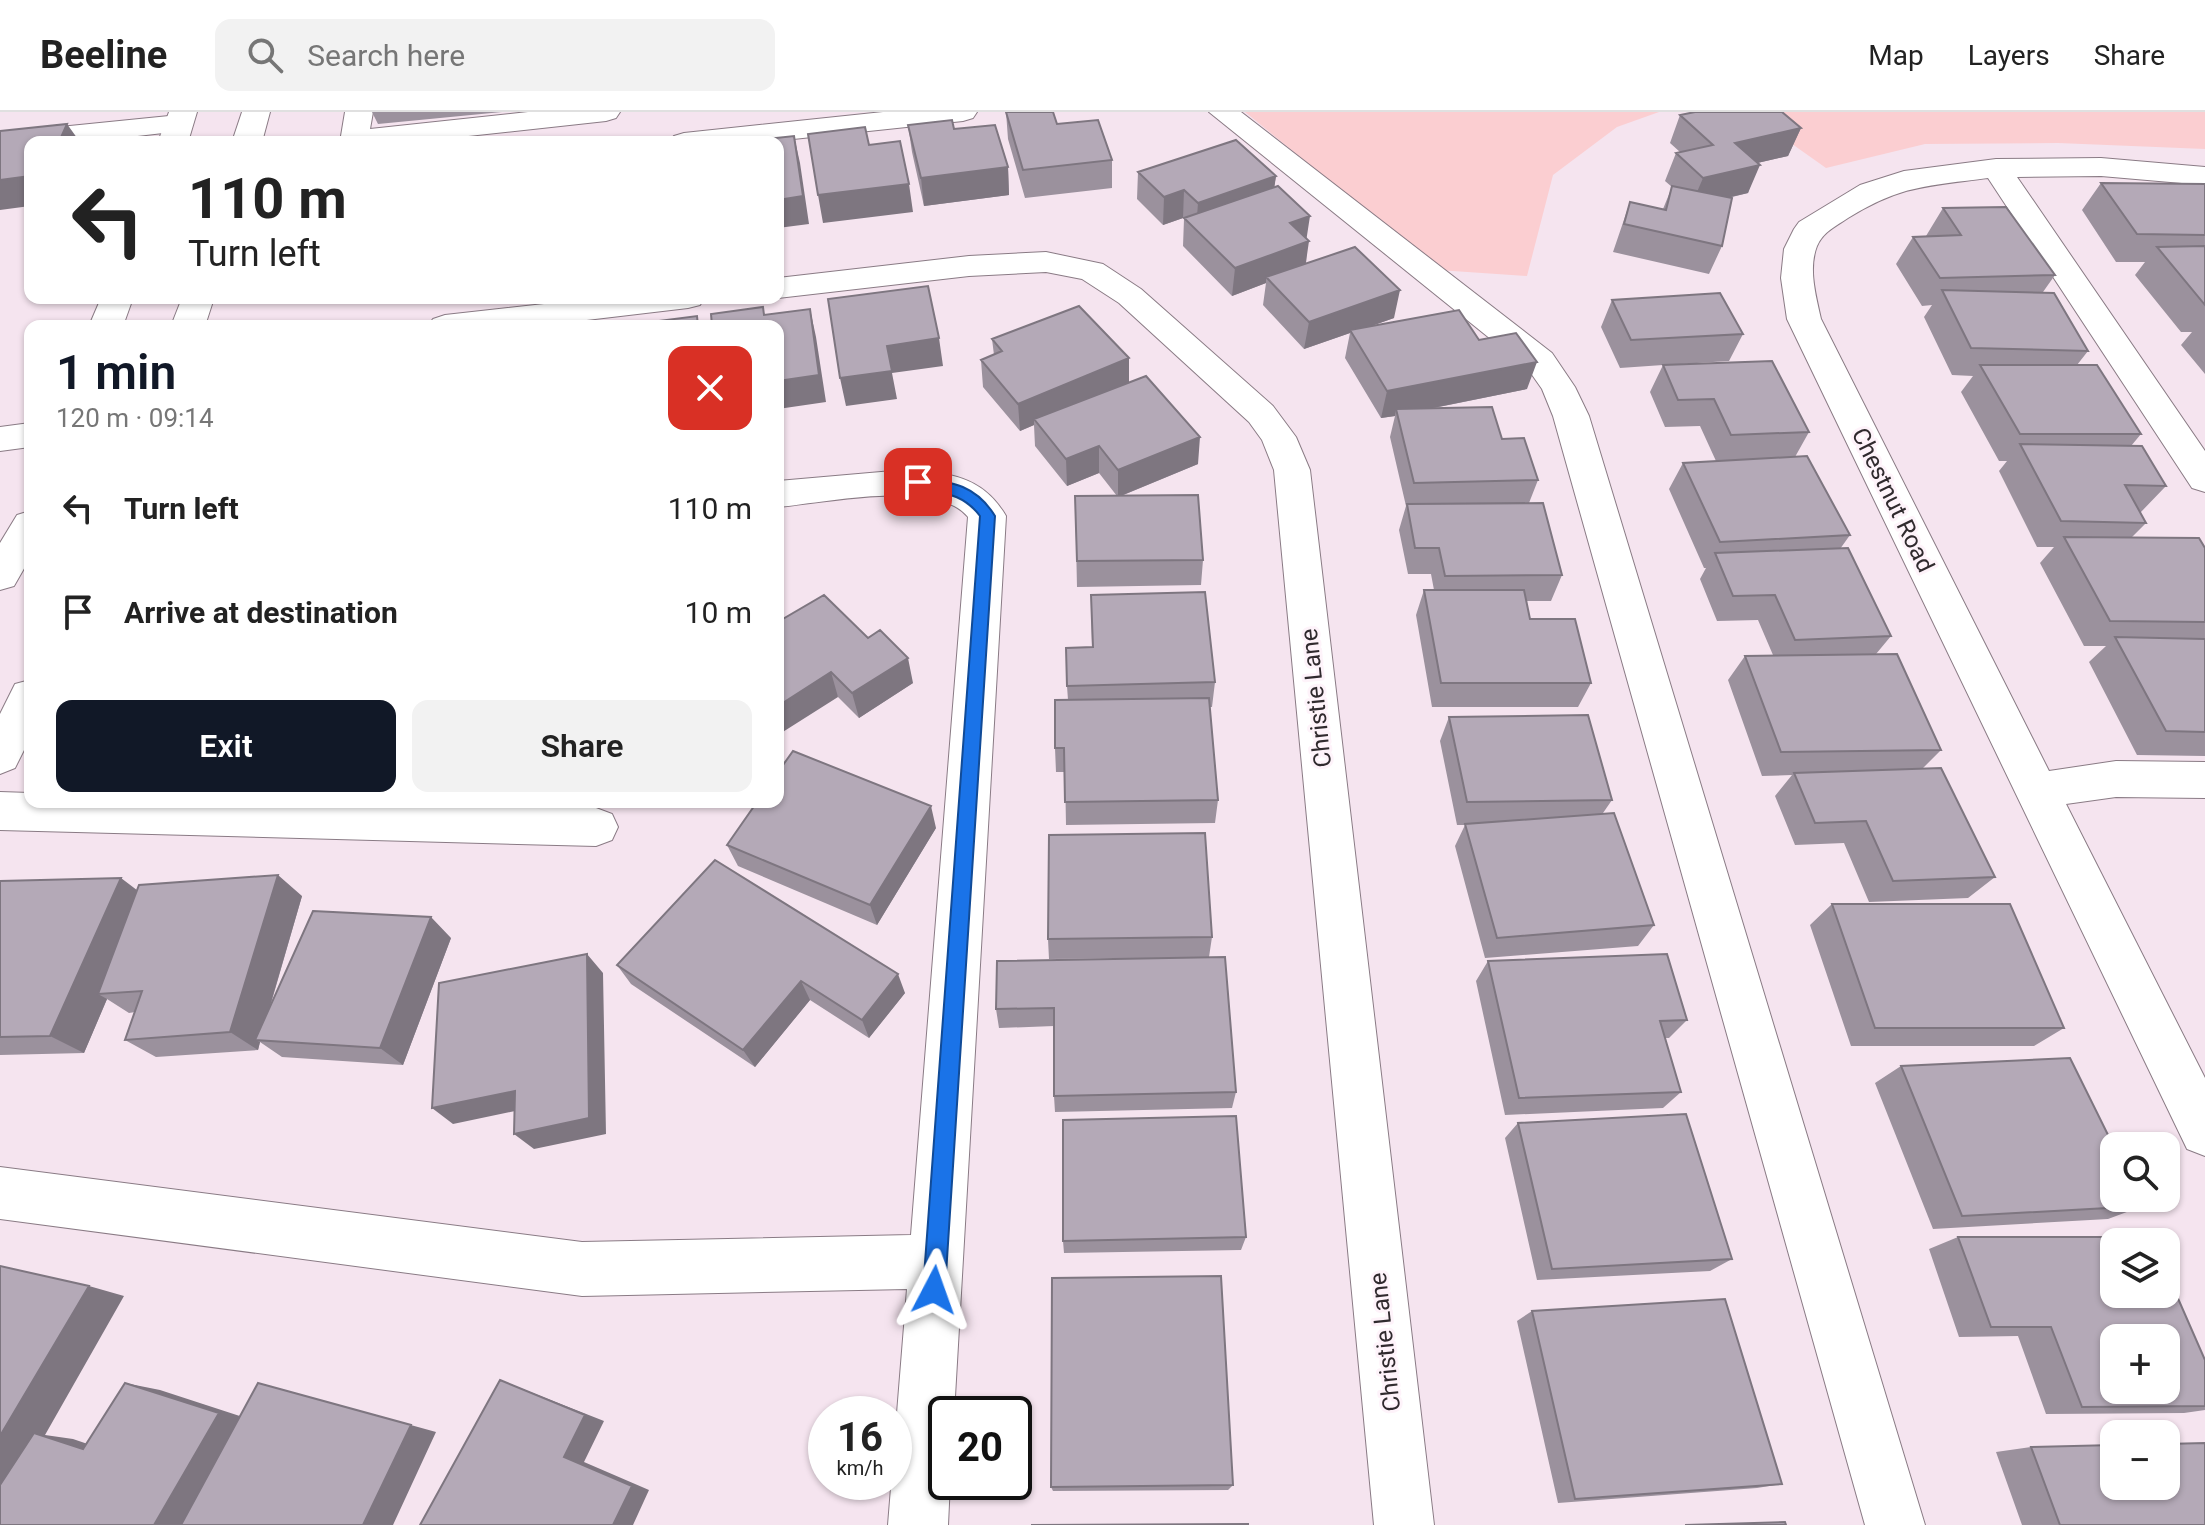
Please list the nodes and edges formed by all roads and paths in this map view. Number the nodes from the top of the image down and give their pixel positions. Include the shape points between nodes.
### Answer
1 (256, 112) edge
2 (606, 112) edge
3 (963, 112) edge
4 (1223, 112) edge
5 (179, 126) edge
6 (349, 131) edge
7 (67, 136) edge
8 (249, 136) edge
9 (740, 136) edge
10 (24, 140) edge
11 (0, 142) edge
12 (1996, 168) junction
13 (2205, 176) edge
14 (784, 287) edge
15 (636, 304) edge
16 (497, 320) edge
17 (24, 436) edge
18 (0, 439) edge
19 (2205, 479) edge
20 (784, 493) edge
21 (24, 535) edge
22 (0, 576) edge
23 (24, 708) edge
24 (0, 756) edge
25 (2205, 780) edge
26 (2036, 791) junction
27 (0, 811) edge
28 (596, 827) dead end
29 (2205, 1131) edge
30 (0, 1193) edge
31 (936, 1261) junction
32 (918, 1525) edge
33 (1404, 1525) edge
34 (1895, 1525) edge

1 - 8 street
2 - 6 street
3 - 9 street
4 - 34 street via 1540,361 1558,387 1571,416
5 - 7 street
10 - 11 street
12 - 13 street, Chestnut Road via 2101,167
12 - 19 street
12 - 26 street, Chestnut Road via 1904,180 1871,191 1810,229 1800,249 1797,278 1804,319
14 - 33 street, Christie Lane via 969,266 1046,262 1092,271 1141,306 1261,414 1278,437 1292,470
15 - 16 street
17 - 18 street
20 - 31 street via 918,482 974,498 987,516
21 - 22 street
23 - 24 street
25 - 26 street via 2116,779
26 - 29 street, Chestnut Road
27 - 28 street
30 - 31 street via 582,1269
31 - 32 street

